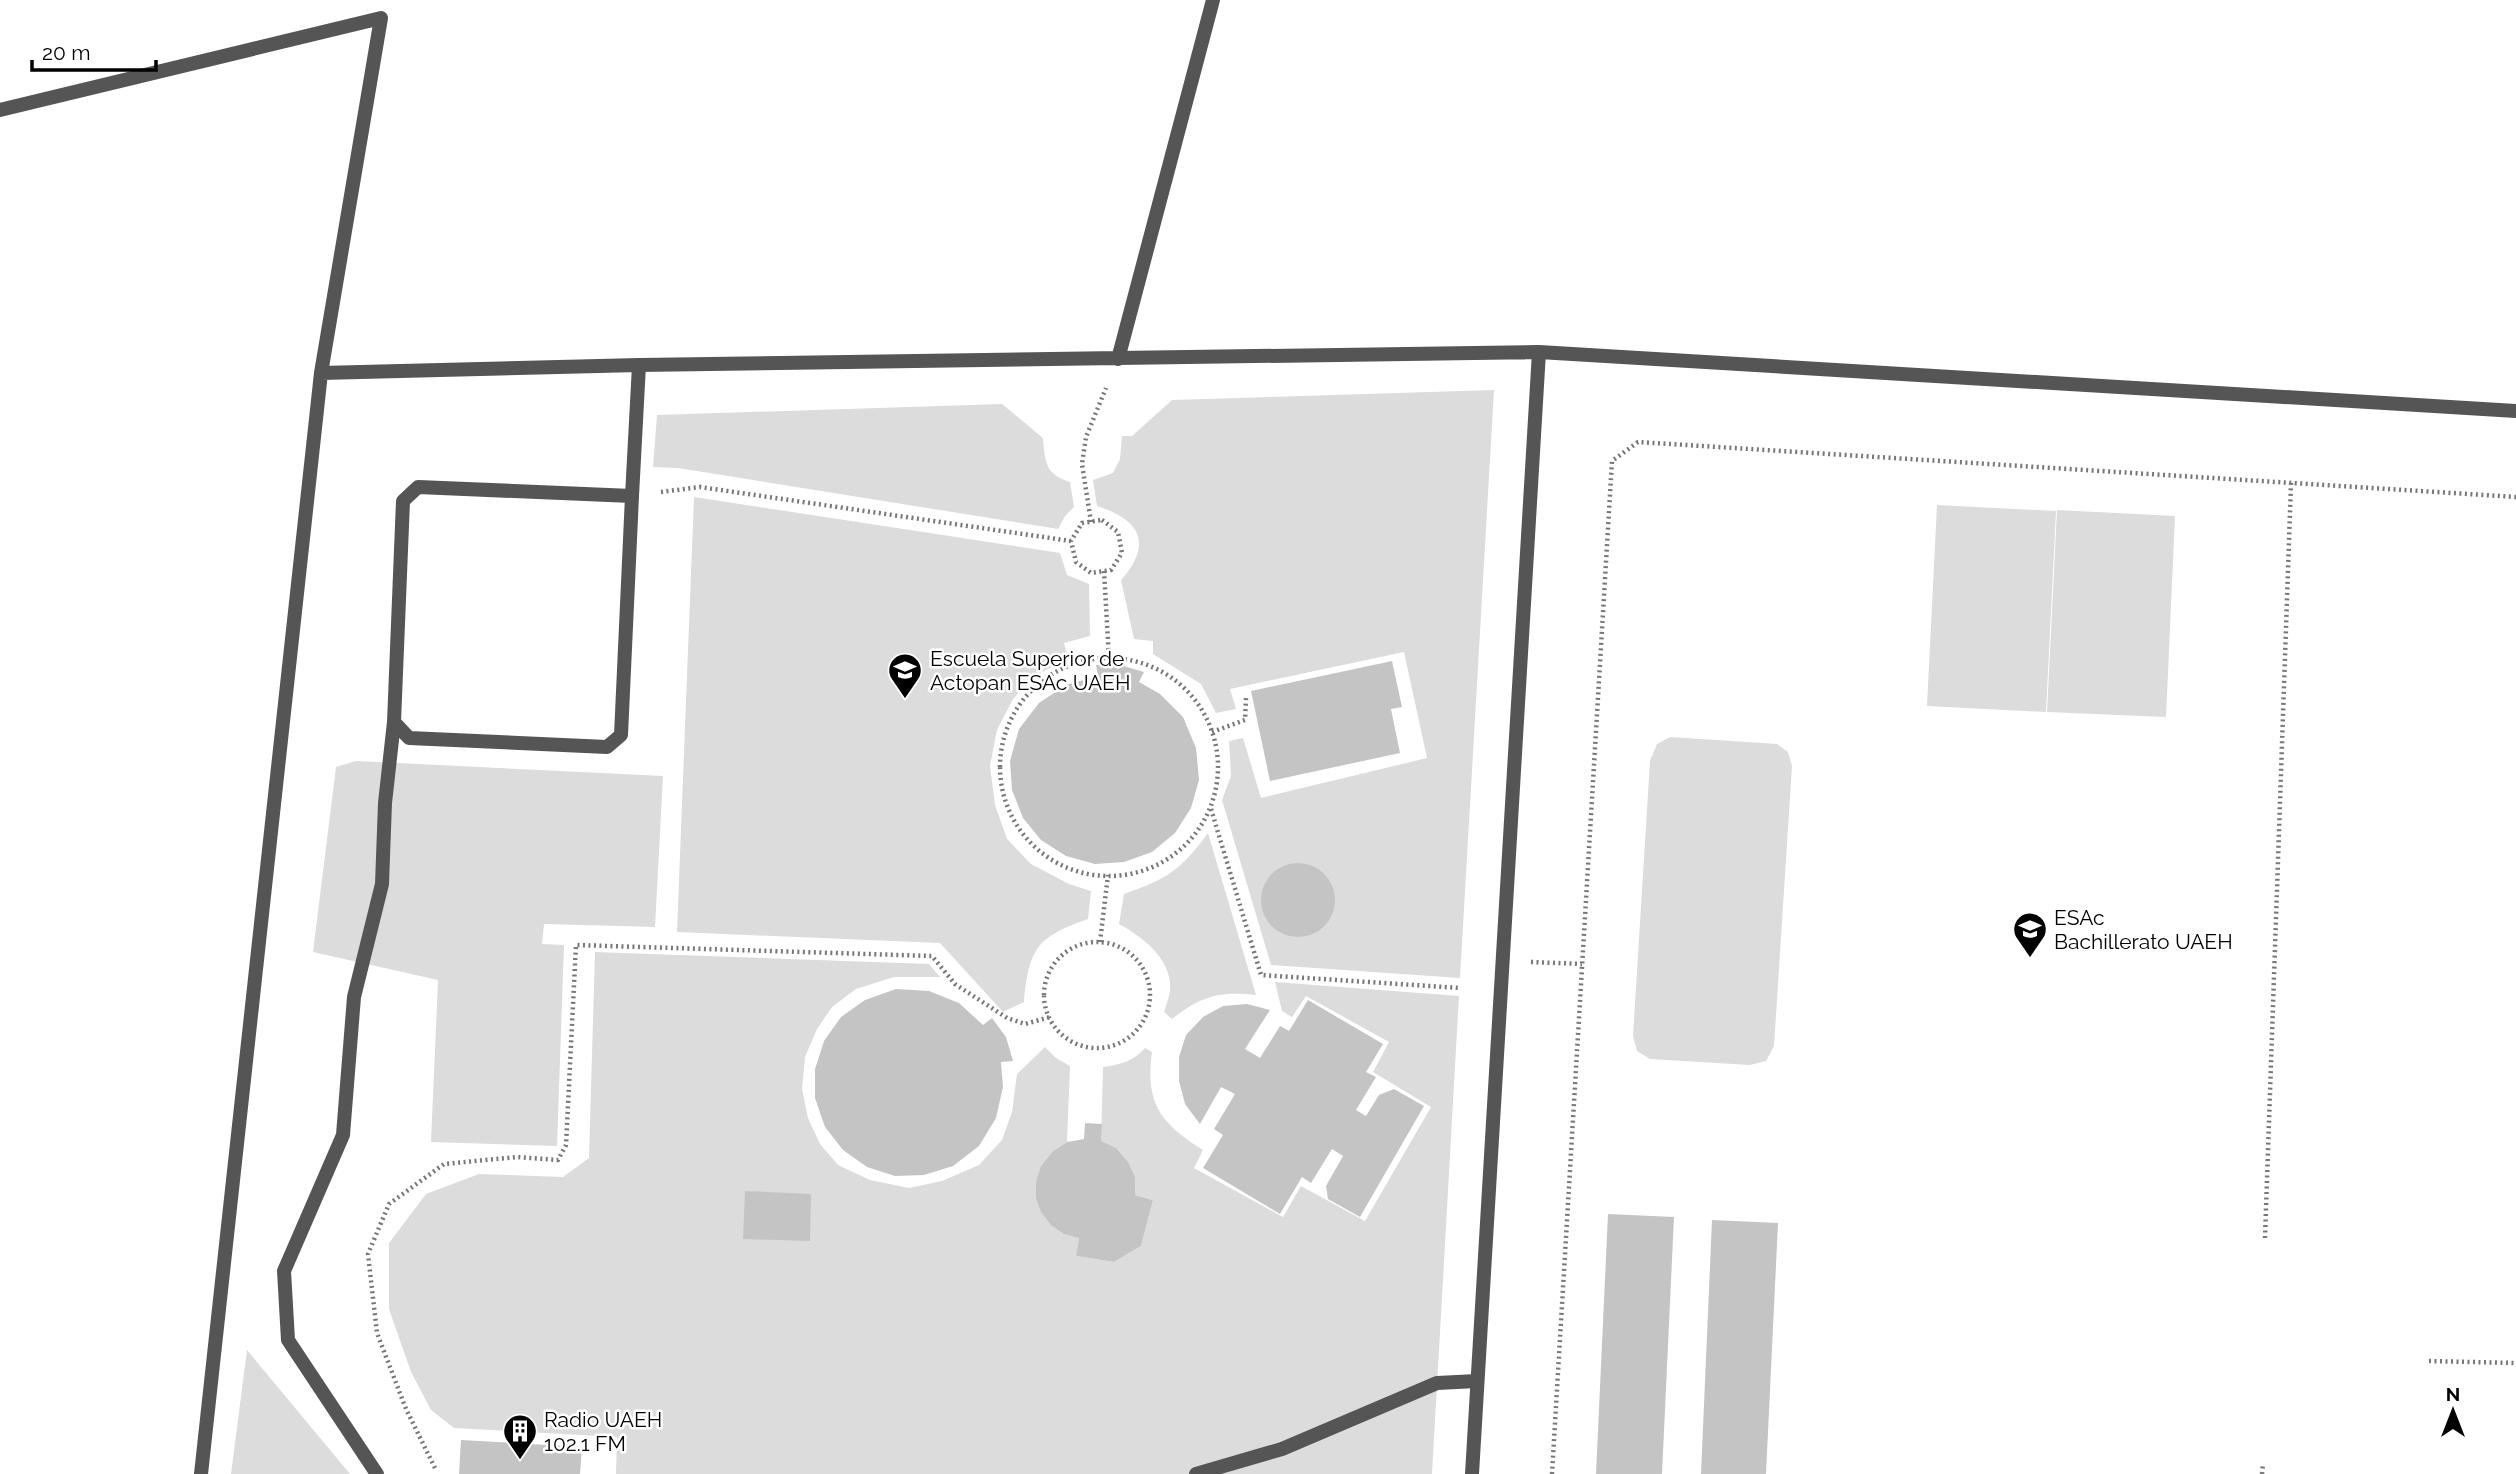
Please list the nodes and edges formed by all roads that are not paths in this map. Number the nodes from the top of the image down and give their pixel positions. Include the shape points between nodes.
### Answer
1 (1213, 0) edge
2 (0, 110) edge
3 (1539, 352) junction
4 (1118, 359) junction
5 (639, 365) junction
6 (321, 373) junction
7 (2516, 411) edge
8 (632, 496) junction
9 (394, 722) junction
10 (1477, 1381) junction
11 (201, 1474) edge
12 (377, 1474) edge
13 (1196, 1474) edge
14 (1472, 1474) edge

1 - 4 street
2 - 6 street via 382,18
3 - 4 street
3 - 7 street
3 - 10 street
4 - 5 street
5 - 6 street
5 - 8 street
6 - 11 street
8 - 9 street via 418,487 403,500
8 - 9 street via 621,735 607,747 409,738
9 - 12 street via 382,884 354,997 343,1135 284,1271 288,1340
10 - 13 street via 1437,1382 1282,1449
10 - 14 street

